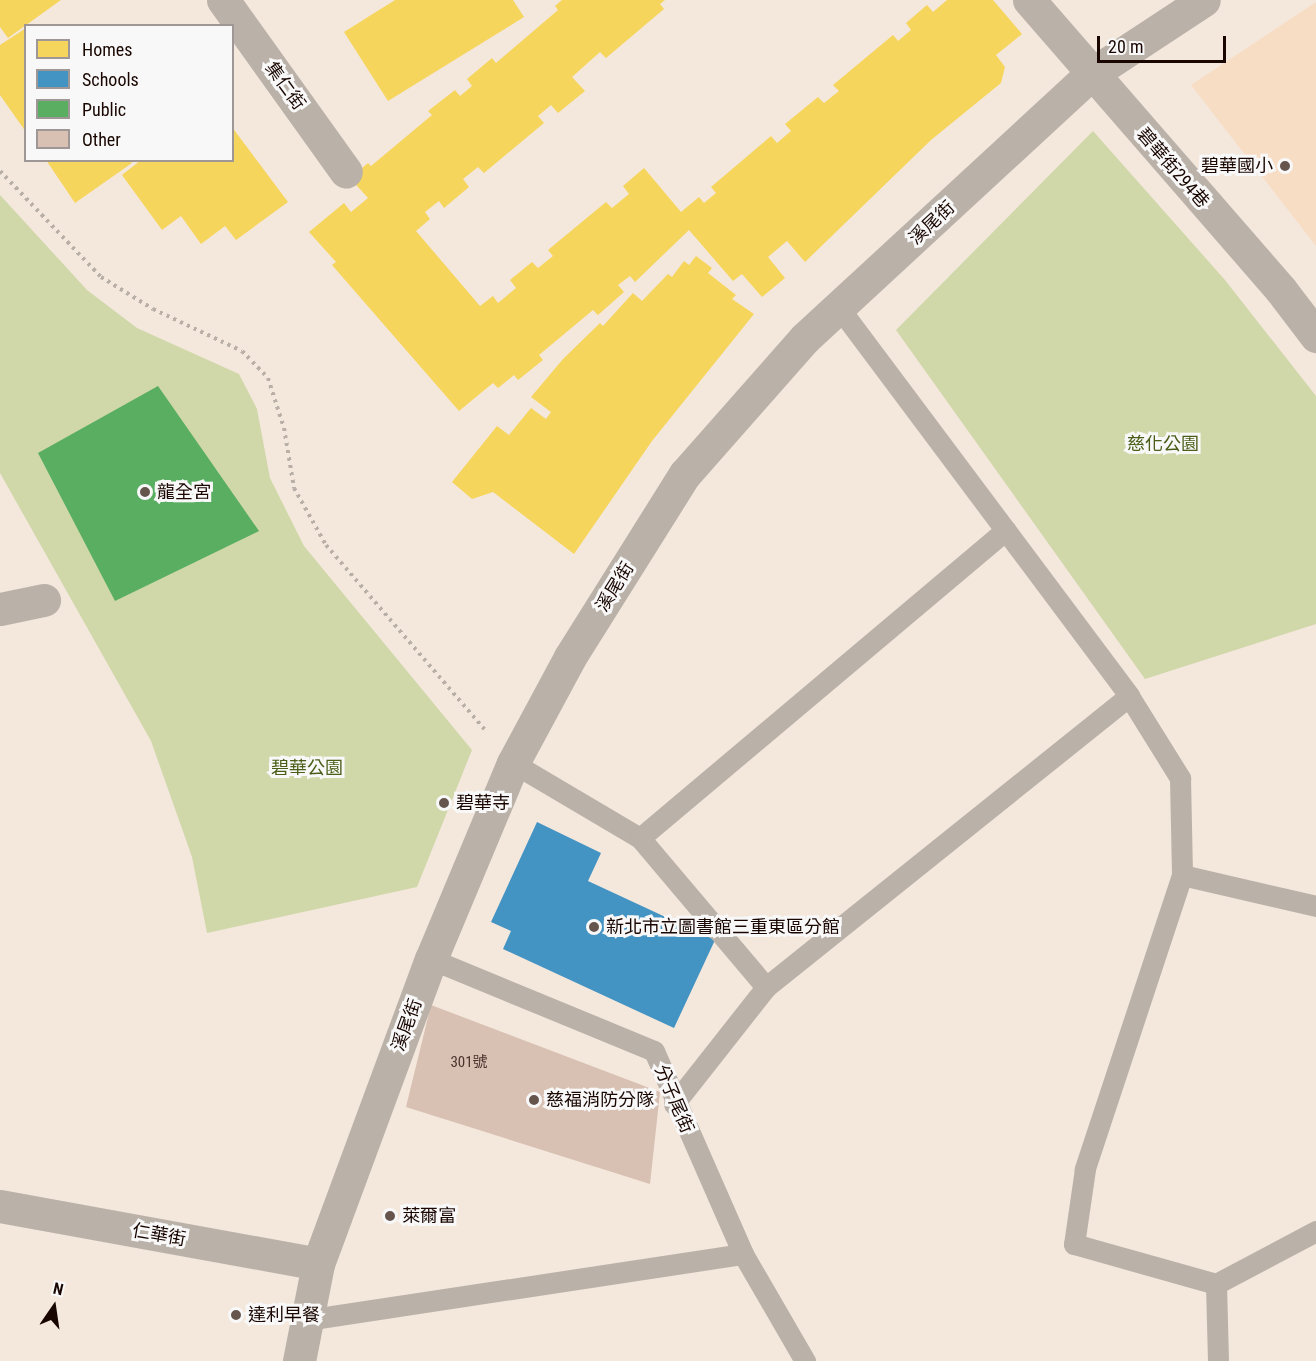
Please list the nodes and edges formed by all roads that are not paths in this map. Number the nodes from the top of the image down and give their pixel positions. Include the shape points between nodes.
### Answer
1 (223, 0) edge
2 (1029, 0) edge
3 (1204, 0) edge
4 (1090, 75) junction
5 (346, 172) dead end
6 (840, 309) junction
7 (1316, 336) edge
8 (1006, 530) junction
9 (44, 600) dead end
10 (0, 609) edge
11 (1129, 696) junction
12 (513, 763) junction
13 (640, 838) junction
14 (1182, 875) junction
15 (1316, 906) edge
16 (431, 959) junction
17 (766, 987) junction
18 (674, 1104) junction
19 (0, 1206) edge
20 (1316, 1231) edge
21 (743, 1254) junction
22 (318, 1264) junction
23 (1216, 1284) junction
24 (306, 1320) junction
25 (299, 1361) edge
26 (805, 1361) edge
27 (1218, 1361) edge

1 - 5 street, 集仁街
2 - 4 street, 碧華街294巷
3 - 4 street, 溪尾街
4 - 6 street, 溪尾街
4 - 7 street, 碧華街294巷 via 1281,290
6 - 8 lane
6 - 12 street, 溪尾街 via 797,347 685,474 570,657
8 - 11 lane
8 - 13 lane
9 - 10 street
11 - 14 lane via 1180,778
11 - 17 lane
12 - 13 lane
12 - 16 street, 溪尾街
13 - 17 lane
14 - 15 lane
14 - 23 lane via 1085,1169 1074,1245
16 - 18 lane, 分子尾街 via 654,1051
16 - 22 street, 溪尾街
17 - 18 lane
18 - 21 lane, 分子尾街
19 - 22 street, 仁華街
20 - 23 lane
21 - 24 lane
21 - 26 lane, 分子尾街
22 - 24 street, 溪尾街
23 - 27 lane
24 - 25 street, 溪尾街

